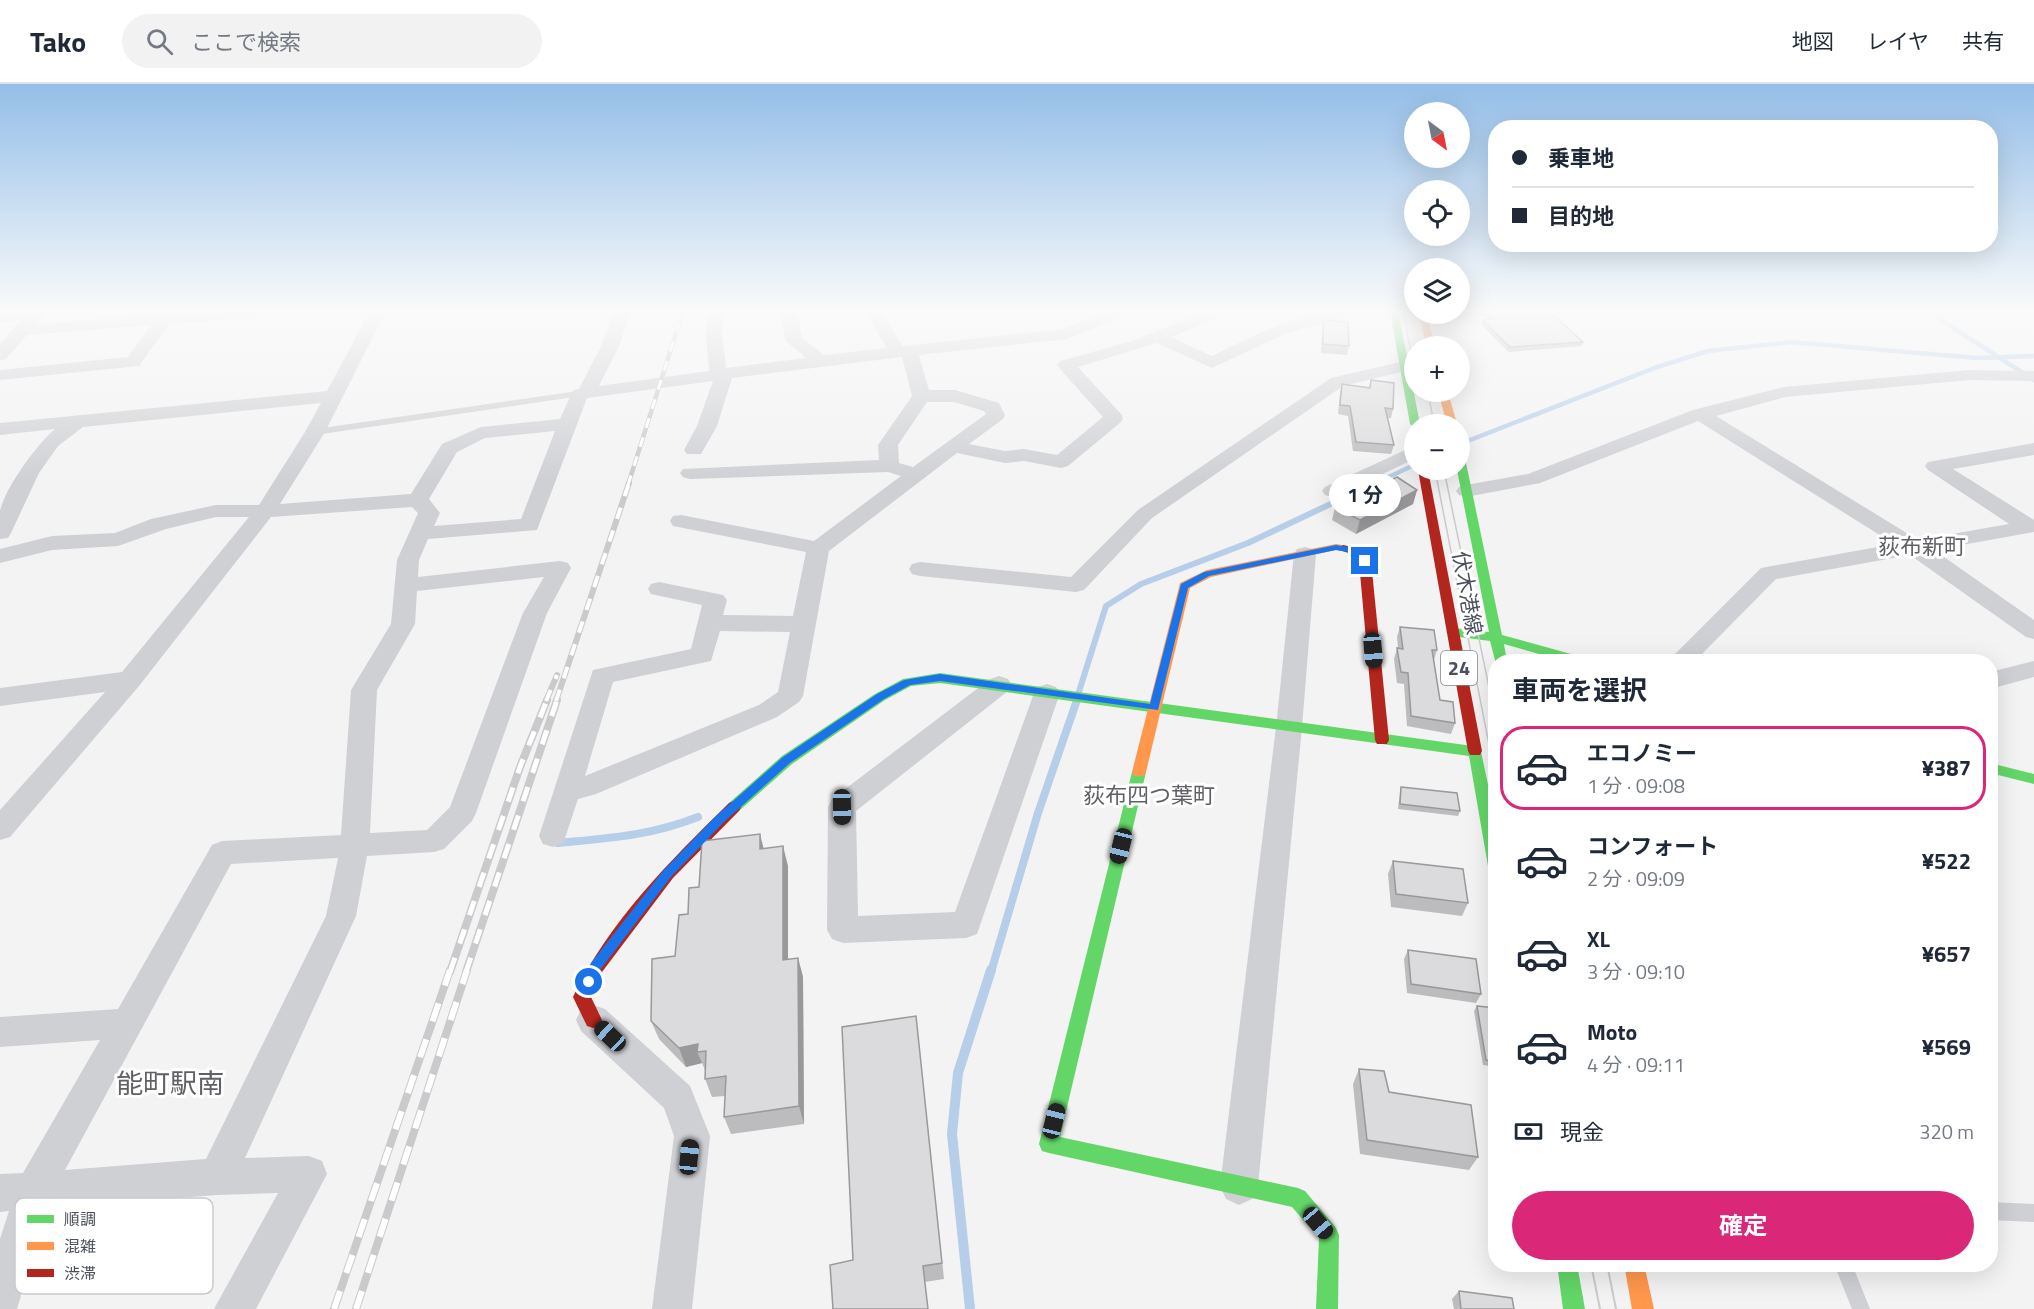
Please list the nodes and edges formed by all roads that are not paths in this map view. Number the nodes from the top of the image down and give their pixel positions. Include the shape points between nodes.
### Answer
1 (70, 368) edge
2 (348, 368) edge
3 (598, 368) edge
4 (720, 368) edge
5 (777, 368) edge
6 (910, 368) edge
7 (1069, 368) edge
8 (1395, 368) edge
9 (0, 375) edge
10 (721, 376) junction
11 (2034, 376) edge
12 (583, 394) junction
13 (334, 396) junction
14 (921, 396) junction
15 (1700, 414) junction
16 (79, 420) junction
17 (569, 424) junction
18 (0, 429) edge
19 (315, 432) junction
20 (955, 447) junction
21 (2034, 449) edge
22 (694, 450) dead end
23 (1404, 457) edge
24 (889, 466) junction
25 (690, 473) dead end
26 (916, 474) junction
27 (1425, 480) edge
28 (1464, 480) edge
29 (1332, 491) dead end
30 (1466, 491) junction
31 (418, 500) junction
32 (265, 511) junction
33 (681, 521) dead end
34 (2031, 526) edge
35 (0, 533) edge
36 (422, 533) junction
37 (1914, 547) junction
38 (818, 548) junction
39 (1305, 554) junction
40 (0, 556) edge
41 (920, 569) dead end
42 (407, 585) junction
43 (659, 589) dead end
44 (710, 623) junction
45 (804, 624) junction
46 (2034, 631) edge
47 (1452, 632) junction
48 (1495, 637) junction
49 (1499, 654) edge
50 (1556, 654) edge
51 (1687, 654) edge
52 (2034, 669) edge
53 (1998, 679) edge
54 (130, 680) junction
55 (999, 685) junction
56 (1047, 693) junction
57 (0, 697) edge
58 (1154, 708) junction
59 (1289, 727) junction
60 (1382, 740) junction
61 (1475, 752) junction
62 (1998, 770) edge
63 (2034, 779) edge
64 (567, 790) junction
65 (1488, 823) edge
66 (0, 829) edge
67 (553, 836) dead end
68 (355, 845) junction
69 (593, 1020) joint
70 (127, 1023) junction
71 (0, 1032) edge
72 (217, 1177) junction
73 (1239, 1186) junction
74 (17, 1192) edge
75 (15, 1205) edge
76 (1998, 1211) edge
77 (2034, 1213) edge
78 (1568, 1272) edge
79 (1636, 1272) edge
80 (1846, 1272) edge
81 (0, 1303) edge
82 (234, 1309) edge
83 (672, 1309) edge
84 (1327, 1309) edge
85 (1574, 1309) edge
86 (1644, 1309) edge
87 (1861, 1309) edge

1 - 9 street
2 - 13 street
3 - 12 street
4 - 10 street
5 - 10 street
6 - 14 street
7 - 20 street via 1114,418 1061,462
8 - 41 street via 1337,382 1145,514 1076,585
10 - 12 street
10 - 22 street via 707,426
11 - 15 street via 1970,375 1795,390
12 - 17 street
12 - 19 lane
13 - 16 street
13 - 19 street
14 - 20 street via 955,396 992,407 996,415
14 - 24 street via 888,445
15 - 30 street via 1533,478
15 - 37 street
16 - 18 street
16 - 35 street via 51,442 29,472
17 - 31 street via 481,433 449,448
17 - 36 street via 529,525
19 - 32 street
20 - 26 street
21 - 34 street via 1935,466
23 - 29 street
24 - 25 street
24 - 26 street
26 - 38 street
27 - 47 street, 伏木港線 / 24
28 - 30 street, 伏木港線 / 24
30 - 48 street, 伏木港線 / 24
31 - 32 street
31 - 36 street via 429,513
32 - 40 street via 216,511 159,524 118,539 52,543
32 - 54 street
33 - 38 street
34 - 37 street
36 - 42 street via 408,560
37 - 46 street
37 - 51 street via 1769,573
38 - 45 street
39 - 58 street via 1207,574 1184,586
39 - 59 street
39 - 60 street via 1336,547 1356,551 1365,561
42 - 68 street via 402,624 363,690
42 - 68 street via 560,568 536,613 462,813 434,841
43 - 44 street via 716,600
44 - 45 street
44 - 64 street via 702,655 602,676
45 - 64 street via 790,696 768,711 586,787
47 - 48 street
47 - 61 street, 伏木港線 / 24
48 - 49 street, 伏木港線 / 24
48 - 50 street
52 - 53 street
54 - 57 street
54 - 66 street
55 - 56 street
55 - 56 street via 842,807 843,930 966,925
55 - 69 street via 940,678 908,682 787,760 720,819 667,874 596,967 582,997
56 - 58 street
58 - 59 street
58 - 73 street via 1049,1144
59 - 60 street
59 - 73 street
60 - 61 street
61 - 65 street, 伏木港線 / 24
62 - 63 street
64 - 67 street
68 - 70 street via 222,853
68 - 72 street via 341,916
69 - 83 street via 678,1098 692,1136
70 - 71 street
70 - 74 street
72 - 74 street
72 - 82 street via 309,1174
73 - 84 street via 1298,1198 1329,1235
75 - 81 street
76 - 77 lane
78 - 85 street
79 - 86 street
80 - 87 lane

